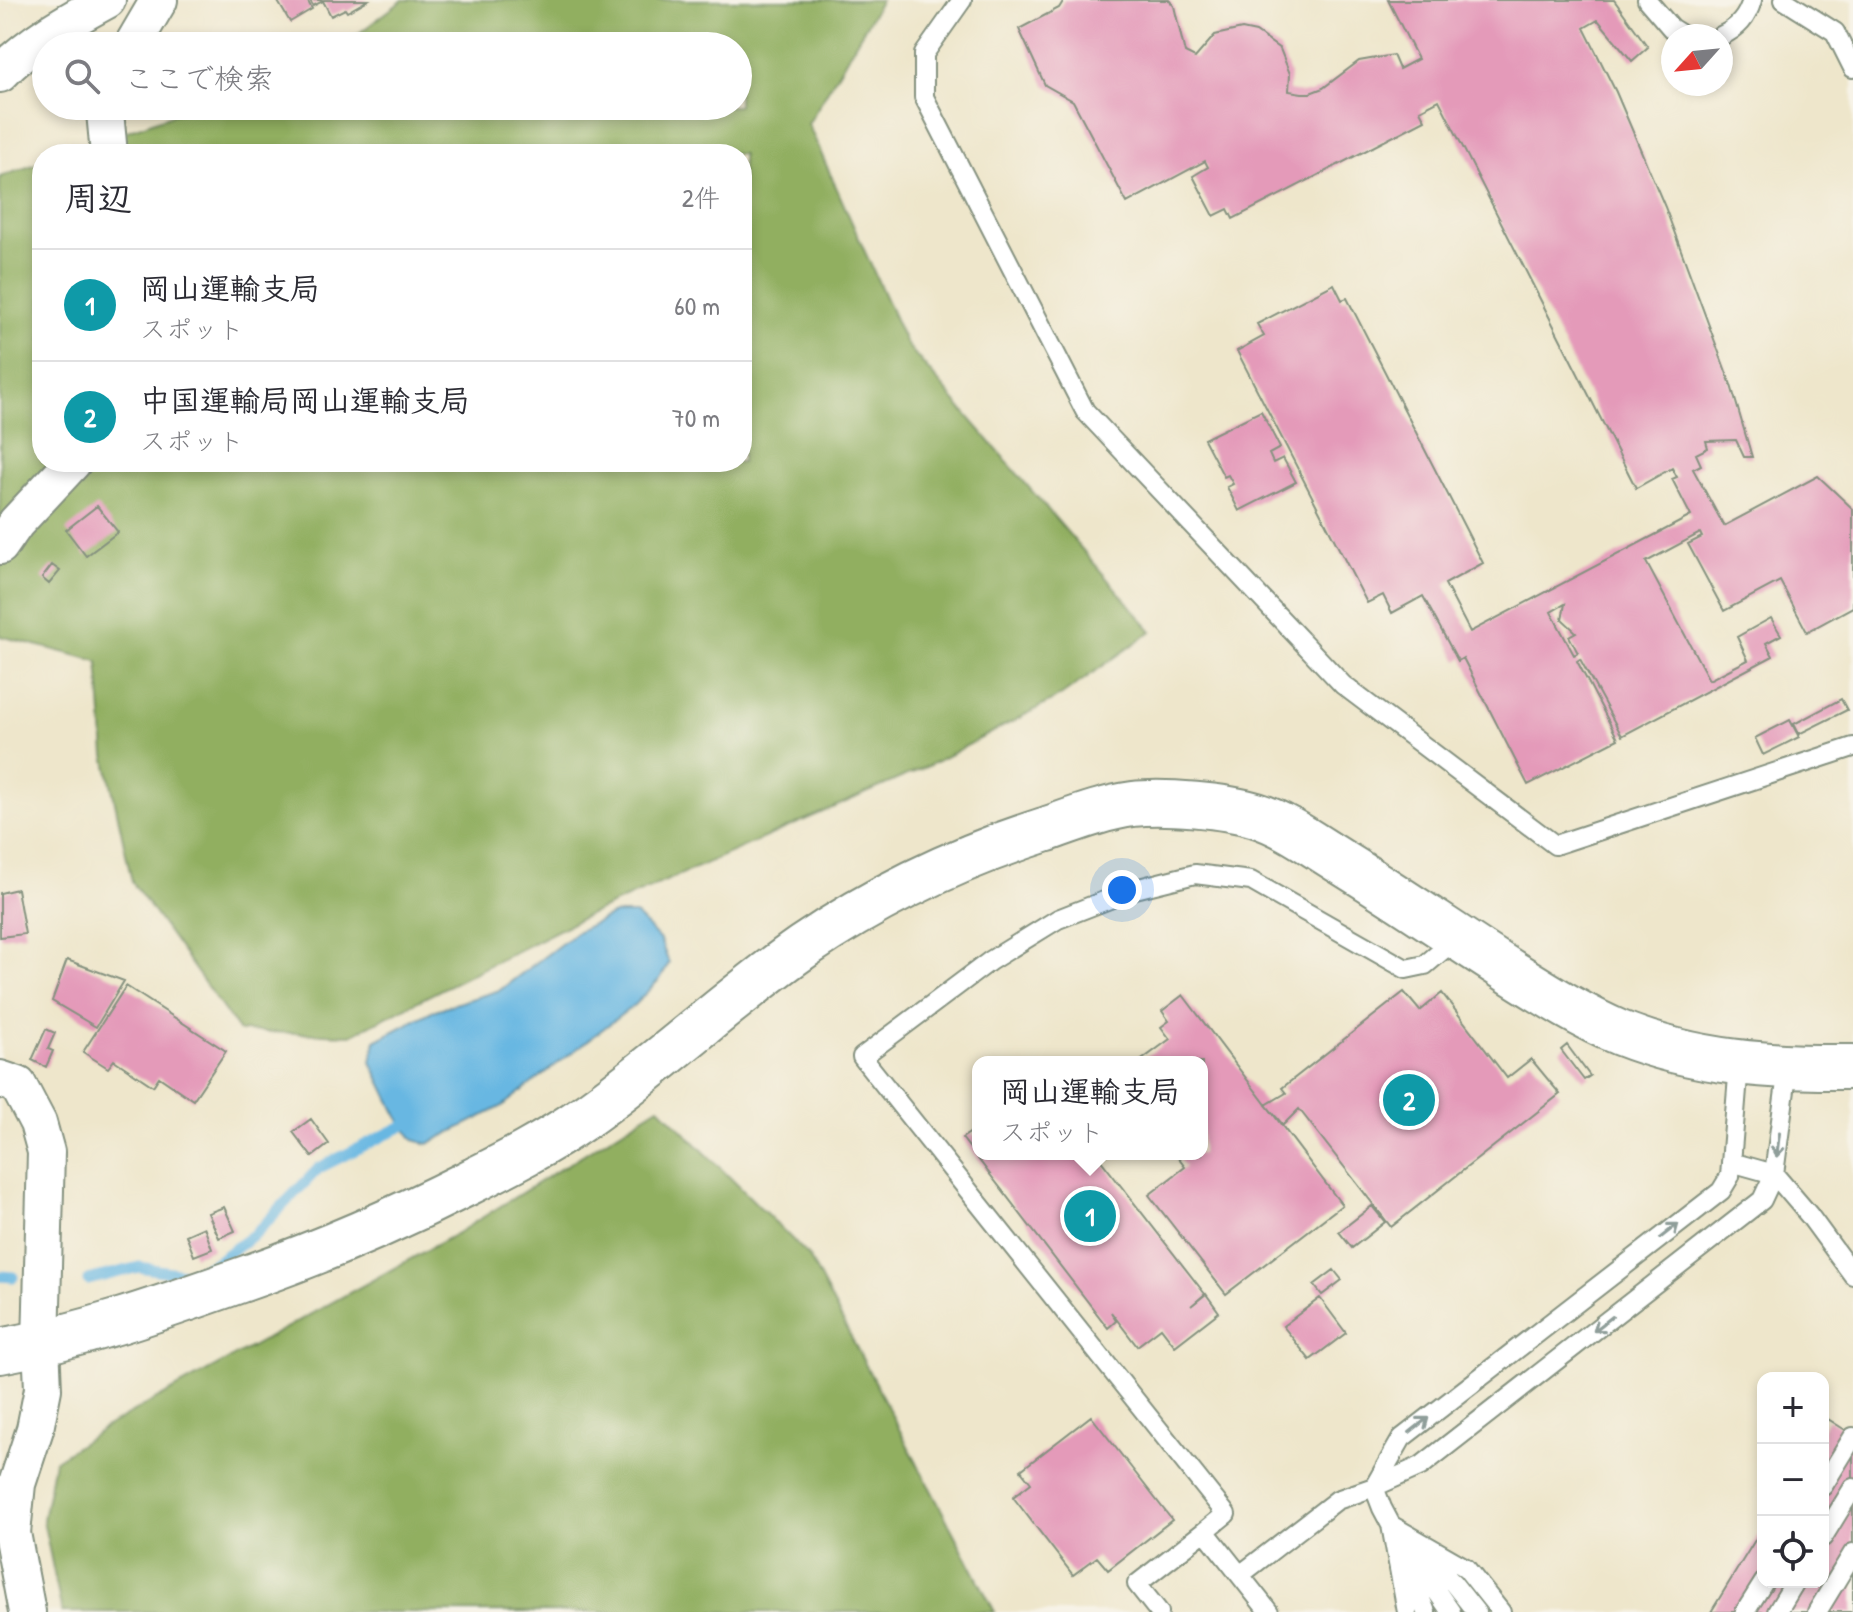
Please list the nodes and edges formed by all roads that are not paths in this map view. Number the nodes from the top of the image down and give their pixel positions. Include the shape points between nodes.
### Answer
1 (107, 0) edge
2 (159, 0) edge
3 (962, 0) edge
4 (1647, 0) edge
5 (1752, 0) edge
6 (1784, 0) edge
7 (1668, 24) edge
8 (1733, 29) edge
9 (54, 32) edge
10 (140, 32) edge
11 (32, 47) edge
12 (1853, 68) edge
13 (0, 74) edge
14 (106, 120) edge
15 (108, 144) edge
16 (64, 472) edge
17 (0, 546) edge
18 (1853, 747) edge
19 (1457, 938) junction
20 (1739, 1064) junction
21 (1788, 1067) junction
22 (1853, 1067) edge
23 (0, 1079) edge
24 (1731, 1162) junction
25 (1774, 1174) junction
26 (1853, 1275) edge
27 (20, 1348) edge
28 (1853, 1437) edge
29 (1829, 1476) edge
30 (1374, 1487) junction
31 (1853, 1488) edge
32 (1391, 1525) junction
33 (1829, 1527) edge
34 (1205, 1531) junction
35 (1853, 1553) edge
36 (1240, 1575) junction
37 (1760, 1588) edge
38 (1791, 1588) edge
39 (27, 1612) edge
40 (1159, 1612) edge
41 (1269, 1612) edge
42 (1407, 1612) edge
43 (1426, 1612) edge
44 (1451, 1612) edge
45 (1476, 1612) edge
46 (1501, 1612) edge
47 (1745, 1612) edge
48 (1777, 1612) edge
49 (1817, 1612) edge

1 - 9 street
2 - 10 street
3 - 18 lane via 924,54 924,97 1085,411 1343,685 1555,845
4 - 7 lane
5 - 8 lane
6 - 12 lane via 1835,32
11 - 13 street
14 - 15 street
16 - 17 street
19 - 20 street via 1618,1032
19 - 27 street via 1257,815 1179,803 1135,804 1094,813 959,862 855,916 803,947 583,1118 527,1153 404,1215 301,1259 141,1316
19 - 34 lane via 1425,965 1406,969 1251,881 1195,874 1135,889 1058,919 990,961 862,1057 1226,1514
20 - 21 street
20 - 24 lane
21 - 22 street
21 -> 25 lane
23 - 27 street via 18,1085 46,1152
24 - 25 lane
30 -> 24 lane via 1402,1438 1721,1191
25 - 26 lane
25 -> 30 lane via 1762,1200 1421,1466
27 - 39 street via 43,1389 17,1484 12,1533
28 - 29 lane
30 - 32 lane
30 - 36 lane via 1337,1500
31 - 33 lane
32 - 42 lane
32 - 43 lane
32 - 44 lane
32 - 45 lane
32 - 46 lane via 1466,1568
34 - 36 lane
34 - 40 lane via 1137,1584
35 - 49 lane
36 - 41 lane
37 - 47 lane
38 - 48 lane

